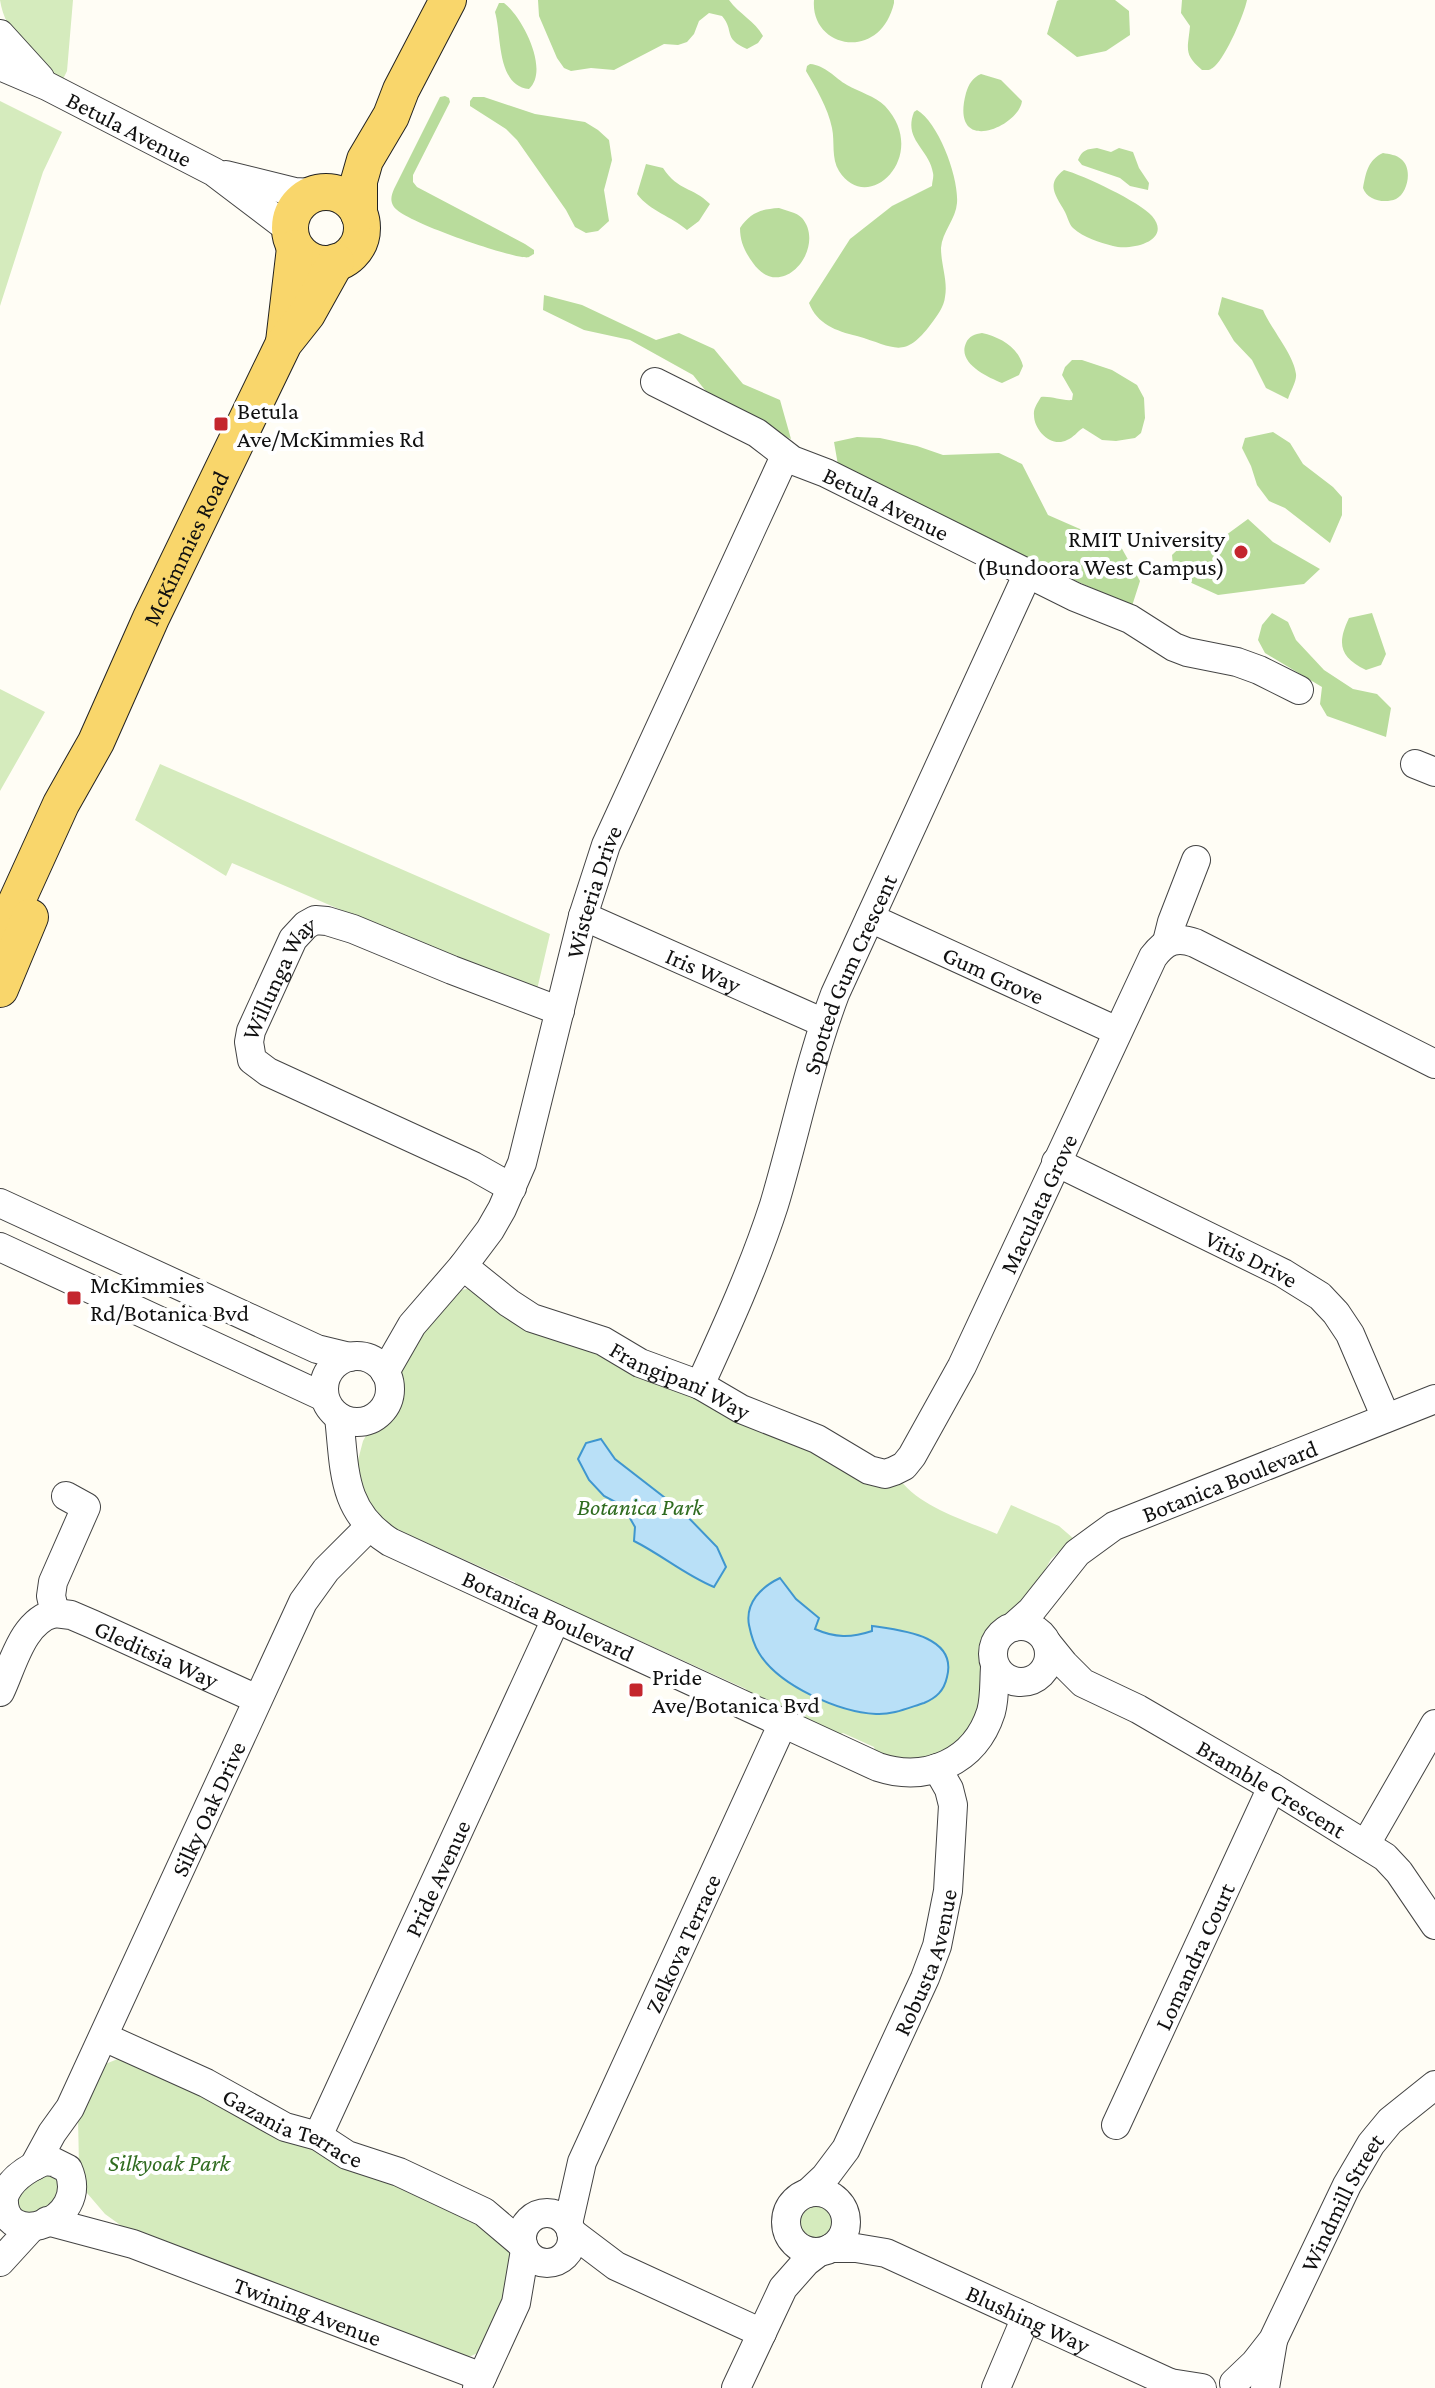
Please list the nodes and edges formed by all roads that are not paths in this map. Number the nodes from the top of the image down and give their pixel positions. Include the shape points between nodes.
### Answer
1 (448, 0) edge
2 (0, 34) edge
3 (0, 66) edge
4 (47, 86) junction
5 (401, 90) junction
6 (214, 172) junction
7 (317, 192) junction
8 (359, 214) junction
9 (292, 238) junction
10 (336, 262) junction
11 (284, 343) junction
12 (655, 382) dead end
13 (785, 456) junction
14 (1028, 573) junction
15 (1299, 690) dead end
16 (89, 752) junction
17 (1196, 860) dead end
18 (583, 916) junction
19 (870, 918) junction
20 (0, 938) edge
21 (1167, 942) junction
22 (0, 989) edge
23 (560, 1011) junction
24 (824, 1023) junction
25 (1117, 1031) junction
26 (1435, 1064) edge
27 (1056, 1162) junction
28 (512, 1188) junction
29 (0, 1203) edge
30 (0, 1247) edge
31 (463, 1266) junction
32 (147, 1270) junction
33 (131, 1306) junction
34 (367, 1362) junction
35 (700, 1385) junction
36 (1435, 1399) edge
37 (343, 1412) junction
38 (1386, 1418) junction
39 (904, 1466) joint
40 (66, 1496) dead end
41 (369, 1527) junction
42 (1047, 1592) junction
43 (55, 1613) junction
44 (556, 1619) junction
45 (1013, 1627) junction
46 (1045, 1640) junction
47 (995, 1667) junction
48 (1026, 1682) junction
49 (1083, 1683) junction
50 (0, 1692) edge
51 (257, 1699) junction
52 (991, 1710) junction
53 (783, 1723) junction
54 (1435, 1724) edge
55 (937, 1768) junction
56 (1272, 1787) junction
57 (1366, 1844) junction
58 (1435, 1925) edge
59 (104, 2037) junction
60 (1435, 2085) edge
61 (70, 2108) junction
62 (1116, 2125) dead end
63 (318, 2136) junction
64 (846, 2149) junction
65 (582, 2162) junction
66 (16, 2176) edge
67 (70, 2179) junction
68 (808, 2193) junction
69 (841, 2207) junction
70 (484, 2212) junction
71 (537, 2215) junction
72 (15, 2223) edge
73 (570, 2228) junction
74 (789, 2234) junction
75 (133, 2244) junction
76 (524, 2248) junction
77 (825, 2250) junction
78 (886, 2253) junction
79 (557, 2260) junction
80 (0, 2262) edge
81 (616, 2266) junction
82 (783, 2288) junction
83 (516, 2303) junction
84 (1026, 2317) junction
85 (762, 2333) junction
86 (1273, 2340) junction
87 (480, 2383) edge
88 (1173, 2386) edge
89 (1224, 2387) edge
90 (736, 2388) edge
91 (996, 2388) edge
92 (1265, 2388) edge

1 - 5 main road
2 - 4 street, Betula Avenue
3 - 4 street, Betula Avenue
4 - 6 street, Betula Avenue
5 - 7 main road via 341,156
5 - 8 main road via 363,167
6 - 7 street, Betula Avenue
6 - 9 street, Betula Avenue
7 - 8 main road via 343,196
7 - 9 main road via 296,207
8 - 10 main road via 359,242
9 - 10 main road via 313,262
9 - 11 main road, McKimmies Road
10 - 11 main road, McKimmies Road
11 - 16 main road, McKimmies Road
12 - 13 street, Betula Avenue via 757,433
13 - 14 street, Betula Avenue
13 - 18 street, Wisteria Drive via 606,845
14 - 15 street, Betula Avenue via 1130,619 1174,647 1237,662
14 - 19 street, Spotted Gum Crescent
16 - 20 main road, McKimmies Road
16 - 22 main road, McKimmies Road via 86,782
17 - 21 street, Maculata Grove
18 - 23 street, Wisteria Drive
18 - 24 street, Iris Way
19 - 24 street, Spotted Gum Crescent
19 - 25 street, Gum Grove
21 - 25 street, Maculata Grove via 1153,957
21 - 26 street via 1195,943
23 - 28 street, Wisteria Drive
23 - 28 street, Willunga Way via 353,929 315,920 293,939 251,1031 249,1052 259,1066
24 - 35 street, Spotted Gum Crescent via 762,1241
25 - 27 street, Maculata Grove
27 - 38 street, Vitis Drive via 1320,1296 1350,1334
27 - 39 street, Maculata Grove via 962,1366
28 - 31 street, Wisteria Drive
29 - 32 street
30 - 33 street
31 - 34 street, Wisteria Drive via 412,1325
31 - 35 street, Frangipani Way via 527,1315 603,1341 640,1363
32 - 33 street
32 - 34 street via 317,1349
33 - 37 street
34 - 37 street via 340,1360 326,1376
34 - 37 street via 390,1392 388,1401 383,1410
35 - 39 street, Frangipani Way via 741,1409 817,1439 869,1470 885,1474
36 - 38 street, Botanica Boulevard
37 - 41 street, Botanica Boulevard via 356,1439 346,1468 347,1486
38 - 42 street, Botanica Boulevard via 1114,1526 1077,1553
40 - 43 street via 86,1507 53,1582
41 - 44 street, Botanica Boulevard via 390,1542
41 - 51 street, Silky Oak Drive via 307,1594
42 - 45 street, Botanica Boulevard
42 - 46 street
43 - 50 street via 33,1624
43 - 51 street, Gleditsia Way via 92,1624
44 - 53 street, Botanica Boulevard
44 - 63 street, Pride Avenue
45 - 46 street via 1030,1627
45 - 47 street via 995,1643
46 - 48 street via 1049,1661 1039,1677
46 - 49 street, Bramble Crescent
47 - 48 street via 1006,1679
47 - 52 street, Botanica Boulevard
48 - 49 street, Bramble Crescent
48 - 52 street, Botanica Boulevard
49 - 56 street, Bramble Crescent
51 - 59 street, Silky Oak Drive
52 - 55 street, Botanica Boulevard via 974,1743
53 - 55 street, Botanica Boulevard via 892,1772
53 - 65 street, Zelkova Terrace
54 - 57 street
55 - 64 street, Robusta Avenue via 953,1805 948,1891 937,1946
56 - 57 street, Bramble Crescent
56 - 62 street, Lomandra Court
57 - 58 street, Bramble Crescent via 1399,1872
59 - 61 street, Silky Oak Drive
59 - 63 street, Gazania Terrace via 206,2083 285,2127
60 - 86 street, Windmill Street via 1390,2121 1371,2144
61 - 66 street, Silky Oak Drive
61 - 67 street, Silky Oak Drive
63 - 70 street, Gazania Terrace via 347,2155 399,2172
64 - 68 street, Robusta Avenue
64 - 69 street, Robusta Avenue
65 - 71 street, Zelkova Terrace
65 - 73 street, Zelkova Terrace
66 - 67 street via 45,2161 54,2162
66 - 72 street via 4,2196
67 - 72 street via 62,2208
67 - 75 street, Twining Avenue via 95,2214
68 - 69 street via 825,2193
68 - 74 street via 791,2205
69 - 77 street via 845,2227 838,2242
69 - 78 street, Blushing Way
70 - 71 street, Gazania Terrace
70 - 76 street, Gazania Terrace
71 - 73 street via 556,2214
71 - 76 street via 524,2228
72 - 75 street, Twining Avenue
72 - 80 street
73 - 79 street via 570,2247
73 - 81 street
74 - 77 street via 801,2248
74 - 82 street
75 - 87 street, Twining Avenue
76 - 79 street via 537,2260
76 - 83 street
77 - 78 street, Blushing Way
77 - 82 street
78 - 84 street, Blushing Way
79 - 81 street
79 - 83 street
81 - 85 street
82 - 85 street
83 - 87 street
84 - 88 street, Blushing Way
84 - 91 street
85 - 90 street
86 - 89 street, Windmill Street via 1255,2363
86 - 92 street, Windmill Street
88 - 89 street, Blushing Way

